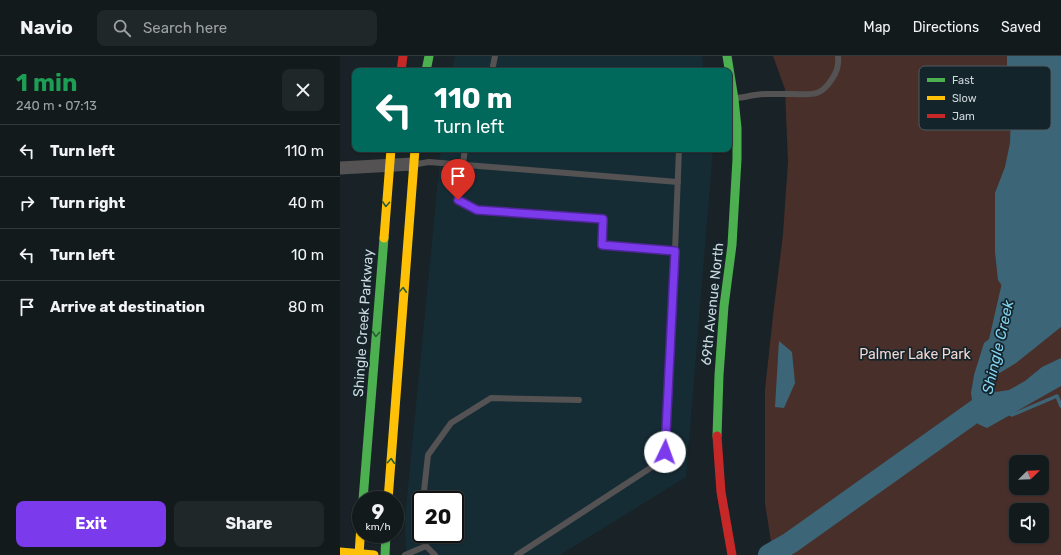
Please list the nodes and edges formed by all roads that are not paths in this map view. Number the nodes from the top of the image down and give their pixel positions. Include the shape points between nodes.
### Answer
1 (403, 56) edge
2 (429, 56) edge
3 (494, 56) edge
4 (727, 56) edge
5 (838, 56) edge
6 (401, 68) edge
7 (427, 68) edge
8 (492, 68) edge
9 (729, 68) edge
10 (732, 86) edge
11 (734, 98) junction
12 (391, 152) edge
13 (415, 152) edge
14 (464, 152) edge
15 (679, 152) edge
16 (413, 164) junction
17 (389, 165) junction
18 (462, 166) junction
19 (340, 168) edge
20 (678, 182) junction
21 (675, 251) junction
22 (579, 400) dead end
23 (364, 491) edge
24 (389, 491) edge
25 (424, 491) edge
26 (360, 543) edge
27 (386, 543) edge
28 (425, 543) edge
29 (426, 546) junction
30 (340, 552) edge
31 (359, 554) edge
32 (374, 555) edge
33 (385, 555) edge
34 (405, 555) edge
35 (435, 555) edge
36 (517, 555) edge
37 (732, 555) edge

1 - 6 street
2 - 7 street
3 - 8 lane
4 - 9 street, 69th Avenue North
5 - 11 lane via 836,74 820,93 808,96 764,94
10 - 11 street, 69th Avenue North
11 - 37 street, 69th Avenue North via 737,159 732,244 719,375 717,438 721,492
12 - 17 street, Shingle Creek Parkway
13 - 16 street
14 - 18 lane
15 - 20 lane
16 - 17 street
16 - 18 lane via 429,162
24 -> 16 street
17 - 19 street
17 -> 23 street, Shingle Creek Parkway
18 - 20 lane
18 - 21 lane via 458,200 477,210 603,219 602,245
20 - 21 lane
21 - 36 lane via 665,452 658,462
22 - 25 lane via 491,398 451,423 428,455
26 - 31 street
27 - 33 street
28 - 29 lane
29 - 34 lane
29 - 35 lane
30 - 31 street
31 - 32 street

